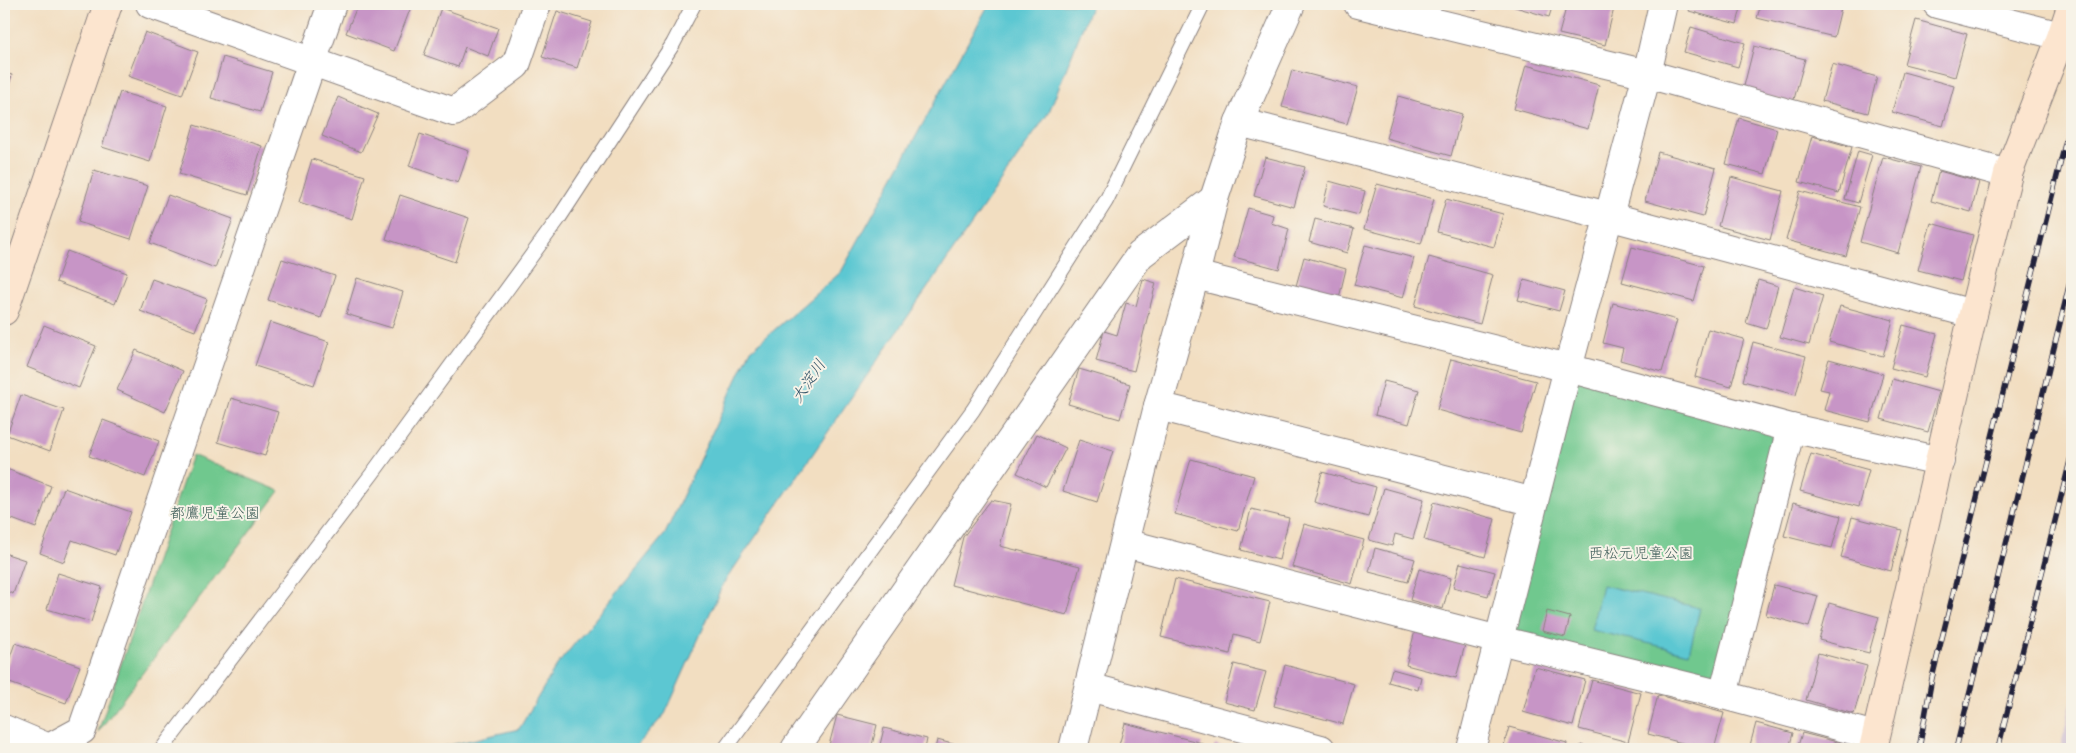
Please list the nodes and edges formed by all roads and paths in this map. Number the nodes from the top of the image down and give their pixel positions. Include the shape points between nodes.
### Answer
1 (108, 4) edge
2 (150, 4) edge
3 (332, 4) edge
4 (537, 4) edge
5 (694, 4) edge
6 (1203, 4) edge
7 (1291, 4) edge
8 (1358, 4) edge
9 (1663, 4) edge
10 (1937, 4) edge
11 (2072, 4) edge
12 (2067, 38) edge
13 (312, 62) junction
14 (1647, 74) junction
15 (1239, 122) junction
16 (2008, 174) junction
17 (1214, 199) junction
18 (1608, 216) junction
19 (1195, 275) junction
20 (4, 311) edge
21 (1974, 314) junction
22 (1568, 368) junction
23 (1158, 406) junction
24 (1791, 428) junction
25 (1940, 461) junction
26 (1534, 502) junction
27 (1125, 543) junction
28 (1499, 640) junction
29 (1089, 687) junction
30 (1723, 695) junction
31 (4, 730) edge
32 (1874, 743) edge
33 (162, 749) edge
34 (725, 749) edge
35 (795, 749) edge
36 (1073, 749) edge
37 (1321, 749) edge
38 (1471, 749) edge

1 - 20 street
2 - 13 street
3 - 13 street
4 - 13 street via 516,65 454,112
5 - 33 lane via 673,44 560,218 372,474
6 - 34 lane via 1106,201 979,402
7 - 15 street
8 - 14 street
9 - 14 street
10 - 12 street
11 - 12 street
12 - 16 street
13 - 31 street via 82,730 49,748
14 - 16 street
14 - 18 street
15 - 17 street
15 - 18 street
16 - 21 street
17 - 19 street
17 - 35 street via 1140,255
18 - 21 street
18 - 22 street
19 - 22 street
19 - 23 street
21 - 25 street
22 - 24 street
22 - 26 street
23 - 26 street
23 - 27 street
24 - 25 street
24 - 30 street
25 - 32 street
26 - 28 street
27 - 28 street
27 - 29 street
28 - 30 street
28 - 38 street
29 - 36 street
29 - 37 street
30 - 32 street

